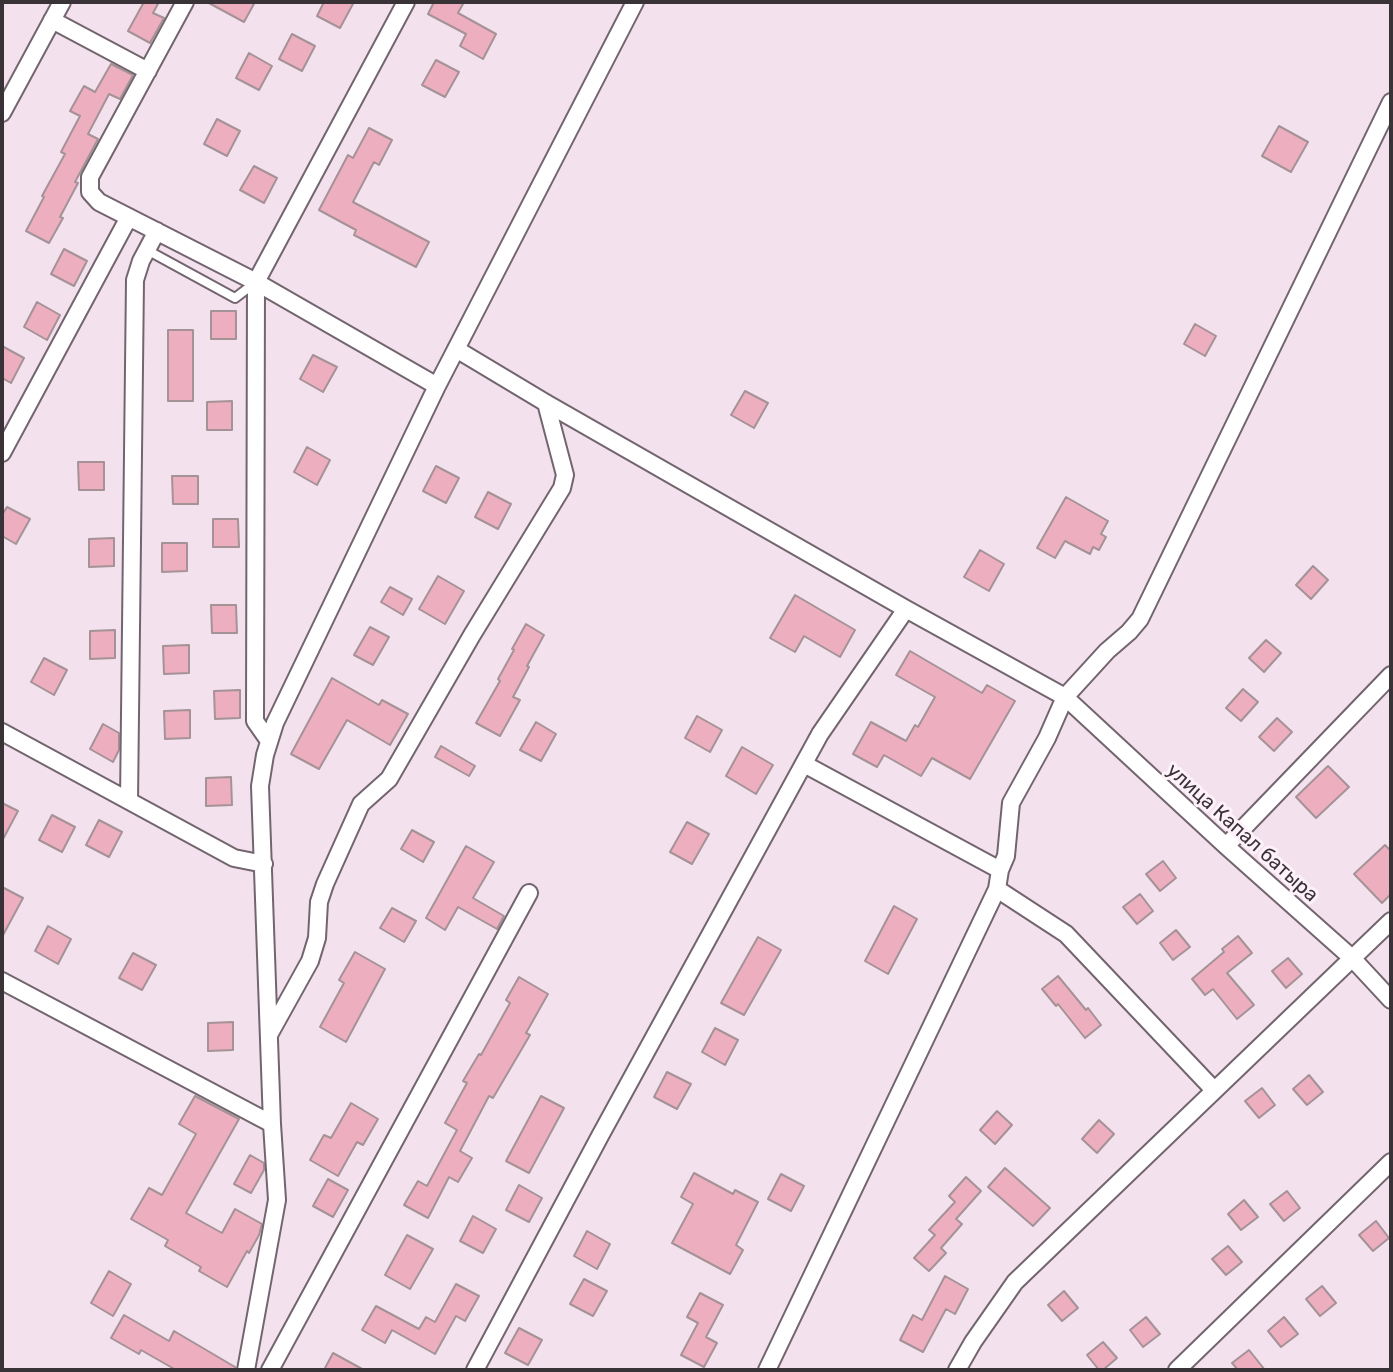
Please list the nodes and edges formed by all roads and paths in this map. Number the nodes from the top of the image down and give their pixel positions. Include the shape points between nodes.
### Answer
1 (62, 2) edge
2 (185, 2) edge
3 (406, 2) edge
4 (635, 2) edge
5 (52, 20) junction
6 (148, 71) junction
7 (1391, 102) edge
8 (2, 113) edge
9 (129, 217) junction
10 (157, 231) junction
11 (147, 250) junction
12 (256, 282) junction
13 (456, 349) junction
14 (437, 386) junction
15 (546, 403) junction
16 (2, 453) edge
17 (906, 609) junction
18 (1391, 675) edge
19 (1065, 697) junction
20 (2, 732) edge
21 (269, 741) junction
22 (804, 764) junction
23 (129, 801) junction
24 (1226, 846) junction
25 (264, 864) junction
26 (1000, 870) junction
27 (997, 889) junction
28 (529, 893) dead end
29 (1391, 921) edge
30 (1352, 958) junction
31 (2, 981) edge
32 (1391, 1000) edge
33 (269, 1034) junction
34 (1214, 1090) junction
35 (272, 1124) junction
36 (1391, 1162) edge
37 (246, 1370) edge
38 (270, 1370) edge
39 (475, 1370) edge
40 (767, 1370) edge
41 (957, 1370) edge
42 (1177, 1370) edge

1 - 5 street
2 - 6 street
3 - 12 street
4 - 13 street
5 - 6 street
5 - 8 street
6 - 9 street via 90,177 90,192 99,202
7 - 19 street via 1140,619
9 - 10 street
9 - 16 street
10 - 11 street
10 - 12 street
11 - 12 lane via 235,298
11 - 23 street via 135,280
12 - 14 street
12 - 21 street via 255,721
13 - 14 street
13 - 15 street, улица Капал батыра
14 - 21 street
15 - 17 street, улица Капал батыра
15 - 33 street via 565,475 562,488 389,779 361,804 319,902 310,961
17 - 19 street, улица Капал батыра
17 - 22 street
18 - 24 street
19 - 24 street, улица Капал батыра
19 - 26 street via 1011,803
20 - 23 street
21 - 25 street via 260,786
22 - 26 street
22 - 39 street
23 - 25 street via 234,858
24 - 30 street, улица Капал батыра
25 - 33 street
26 - 27 street
27 - 34 street via 1066,934
27 - 40 street
28 - 38 street
29 - 30 street
30 - 32 street, улица Капал батыра
30 - 34 street
31 - 35 street
33 - 35 street
34 - 41 street via 1015,1282
35 - 37 street via 277,1200
36 - 42 street

